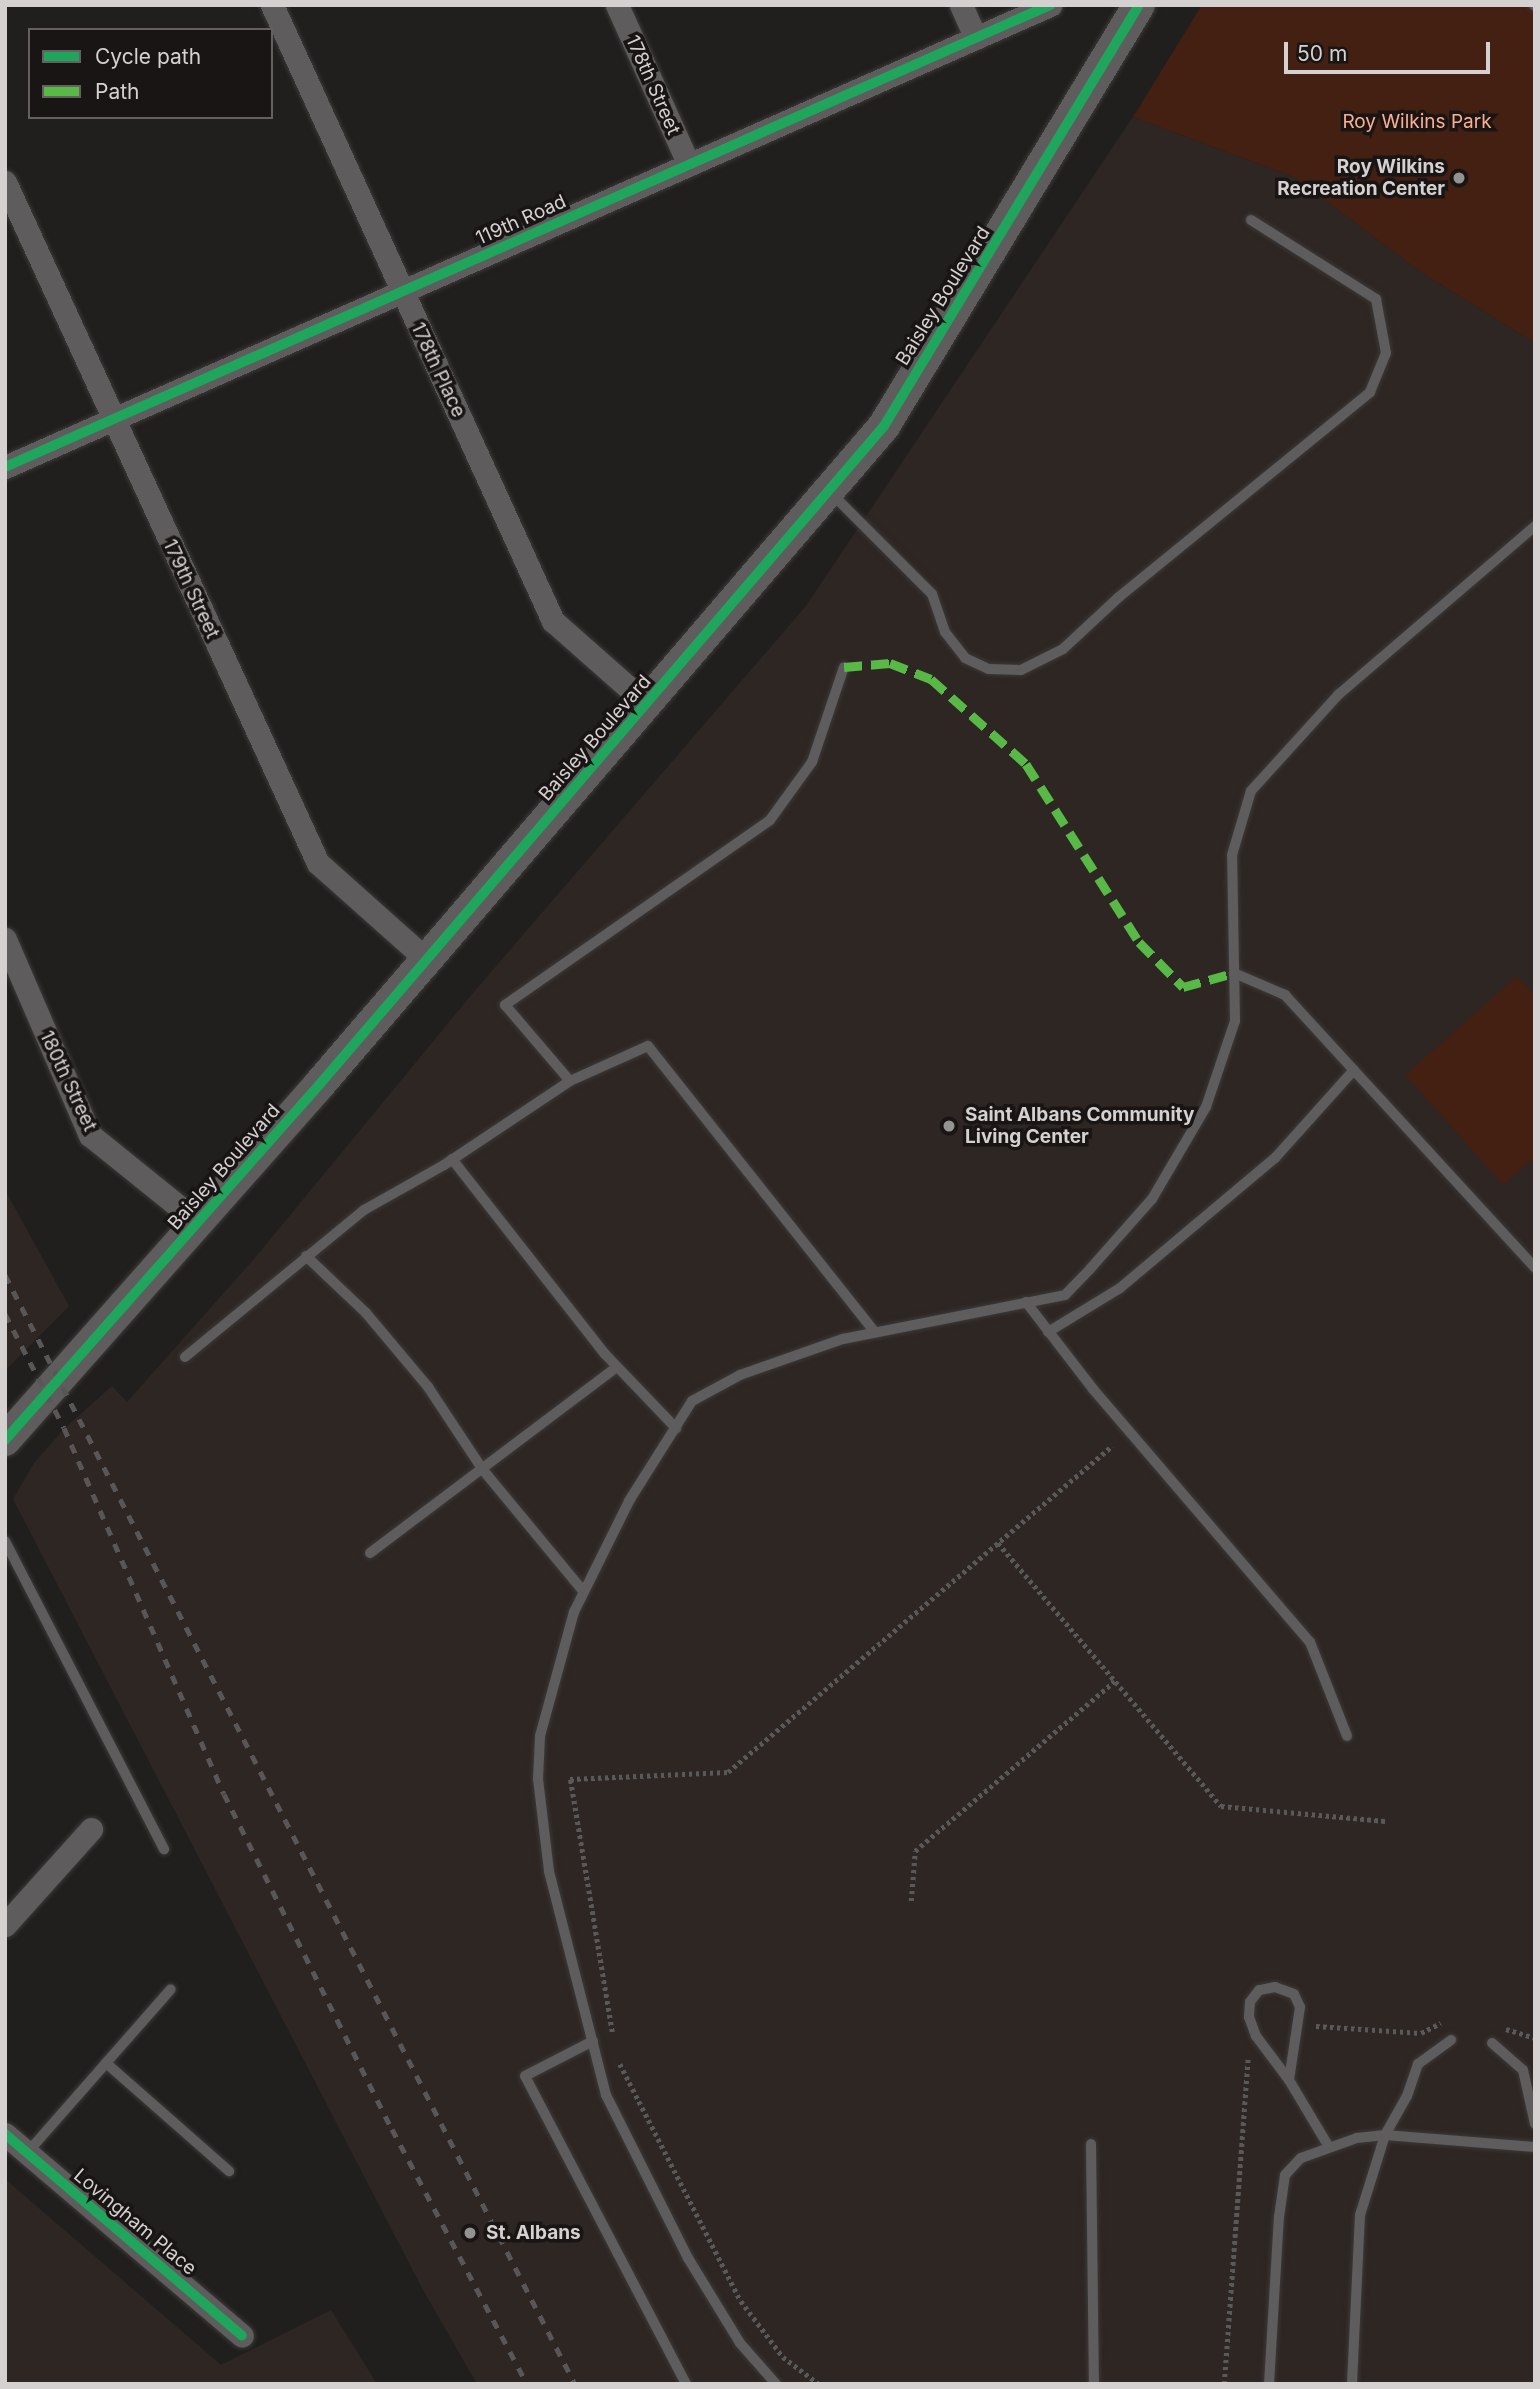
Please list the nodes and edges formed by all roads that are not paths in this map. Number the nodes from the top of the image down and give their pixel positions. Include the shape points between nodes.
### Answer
1 (272, 5) edge
2 (617, 5) edge
3 (961, 5) edge
4 (1050, 5) edge
5 (1139, 5) edge
6 (976, 37) junction
7 (689, 165) junction
8 (5, 182) edge
9 (1251, 220) dead end
10 (402, 292) junction
11 (113, 419) junction
12 (5, 467) edge
13 (829, 491) junction
14 (1535, 526) edge
15 (844, 667) dead end
16 (647, 704) junction
17 (5, 939) edge
18 (427, 960) junction
19 (1234, 973) junction
20 (1354, 1070) junction
21 (570, 1081) junction
22 (452, 1159) junction
23 (199, 1223) junction
24 (306, 1256) junction
25 (1533, 1262) edge
26 (1026, 1301) junction
27 (875, 1332) junction
28 (1048, 1332) junction
29 (185, 1357) dead end
30 (617, 1367) junction
31 (676, 1428) junction
32 (5, 1440) edge
33 (483, 1470) junction
34 (5, 1541) edge
35 (370, 1553) dead end
36 (584, 1592) junction
37 (1347, 1736) dead end
38 (91, 1829) dead end
39 (164, 1849) dead end
40 (5, 1925) edge
41 (171, 1989) dead end
42 (1451, 2040) dead end
43 (593, 2041) junction
44 (1492, 2043) dead end
45 (106, 2063) junction
46 (1289, 2080) junction
47 (1535, 2124) edge
48 (5, 2134) edge
49 (1385, 2135) junction
50 (1091, 2144) dead end
51 (1329, 2147) junction
52 (1535, 2147) edge
53 (27, 2153) junction
54 (229, 2171) dead end
55 (242, 2336) dead end
56 (686, 2384) edge
57 (776, 2384) edge
58 (1094, 2384) edge
59 (1269, 2384) edge
60 (1352, 2384) edge

1 - 10 street, 178th Place
2 - 7 street, 178th Street
3 - 6 street
4 - 6 street, 119th Road
5 - 13 street, Baisley Boulevard via 884,426
6 - 7 street, 119th Road
7 - 10 street, 119th Road
8 - 11 street, 179th Street
9 - 13 lane via 1376,299 1386,353 1370,392 1119,597 1063,649 1021,670 989,669 965,658 945,632 932,594
10 - 11 street, 119th Road
10 - 16 street, 178th Place via 553,621
11 - 12 street, 119th Road
11 - 18 street, 179th Street via 318,863
13 - 16 street, Baisley Boulevard
14 - 19 lane via 1338,695 1251,791 1232,855
15 - 21 lane via 811,762 770,820 505,1005
16 - 18 street, Baisley Boulevard
17 - 23 street, 180th Street via 90,1135
18 - 23 street, Baisley Boulevard
19 - 20 lane via 1285,995
19 - 26 lane via 1235,1021 1206,1107 1152,1199 1065,1295
20 - 25 lane
20 - 28 lane via 1275,1158 1120,1289
21 - 22 lane
21 - 27 lane via 648,1046
22 - 24 lane via 364,1210
22 - 30 lane
23 - 32 street, Baisley Boulevard
24 - 29 lane
24 - 33 lane via 366,1313 428,1387
26 - 27 lane
26 - 28 lane
27 - 31 lane via 740,1375 692,1401
28 - 37 lane via 1310,1642
30 - 31 lane
30 - 33 lane
31 - 36 lane via 629,1501
33 - 35 lane
33 - 36 lane
34 - 39 lane
36 - 43 lane via 574,1612 540,1736 538,1779 549,1871
38 - 40 street
41 - 45 lane
42 - 49 lane via 1418,2064 1407,2096
43 - 56 lane via 525,2076
43 - 57 lane via 606,2095 688,2258 740,2343
44 - 47 lane via 1524,2070
45 - 53 lane
45 - 54 lane
46 - 46 lane via 1256,2036 1249,2017 1250,2002 1259,1990 1275,1987 1294,1994 1300,2007 1301,2025
46 - 51 lane
48 - 53 street, Lovingham Place
49 - 51 lane
49 - 52 lane
49 - 60 lane via 1360,2215
50 - 58 lane
51 - 59 lane via 1301,2158 1285,2175
53 - 55 street, Lovingham Place

